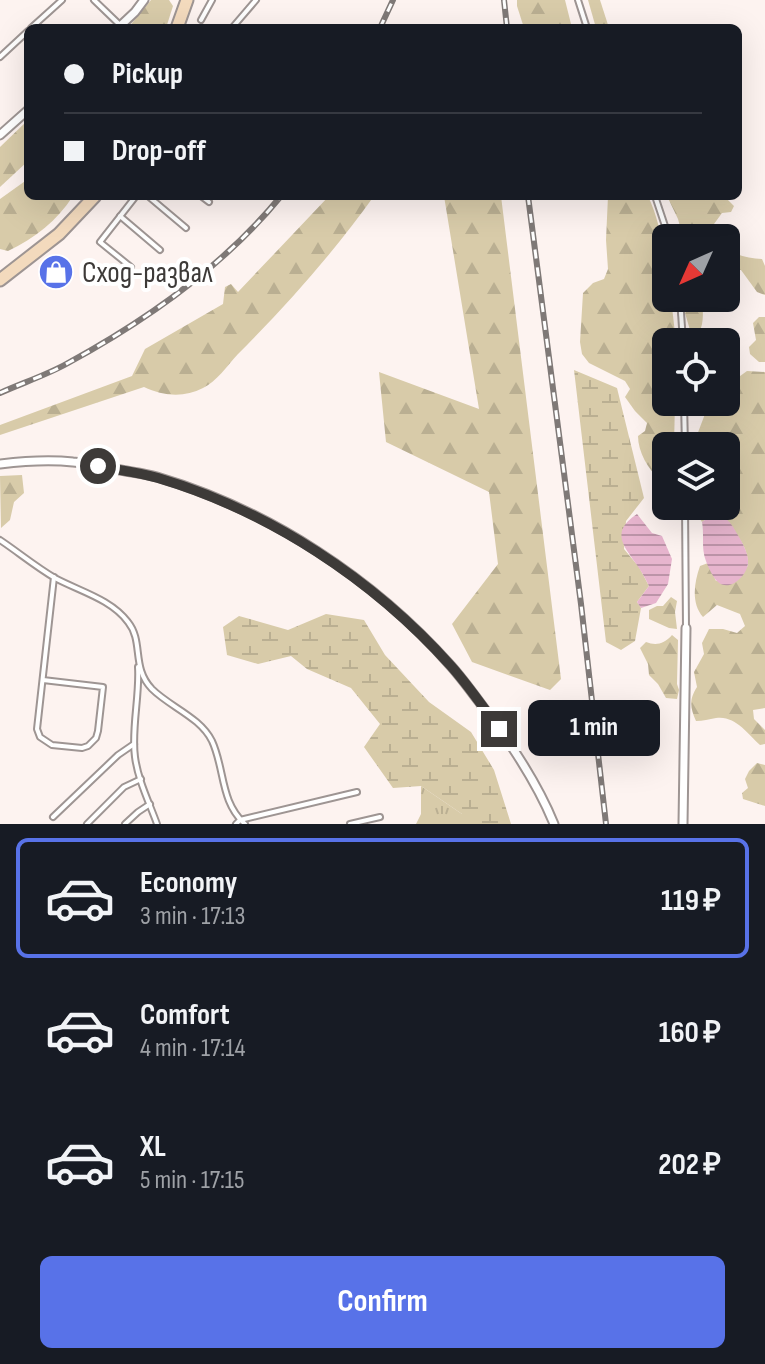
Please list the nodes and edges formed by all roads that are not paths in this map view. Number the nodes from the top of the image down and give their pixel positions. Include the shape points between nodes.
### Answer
1 (62, 0) edge
2 (94, 0) edge
3 (144, 0) edge
4 (187, 0) edge
5 (212, 0) edge
6 (256, 0) edge
7 (578, 0) edge
8 (201, 20) dead end
9 (36, 24) edge
10 (116, 24) edge
11 (122, 24) edge
12 (178, 24) edge
13 (235, 24) edge
14 (586, 24) edge
15 (24, 35) edge
16 (0, 57) edge
17 (24, 114) edge
18 (0, 135) edge
19 (91, 200) edge
20 (133, 200) edge
21 (153, 200) edge
22 (206, 200) edge
23 (656, 200) edge
24 (209, 202) dead end
25 (120, 216) junction
26 (664, 224) edge
27 (186, 228) dead end
28 (160, 250) dead end
29 (131, 267) dead end
30 (0, 280) edge
31 (0, 464) edge
32 (685, 520) edge
33 (0, 540) edge
34 (54, 577) junction
35 (686, 628) joint
36 (137, 660) junction
37 (43, 680) junction
38 (135, 744) junction
39 (141, 779) junction
40 (357, 792) dead end
41 (150, 804) junction
42 (53, 817) dead end
43 (380, 817) dead end
44 (238, 822) edge
45 (87, 824) edge
46 (125, 824) edge
47 (157, 824) edge
48 (245, 824) edge
49 (350, 824) edge
50 (554, 824) edge
51 (683, 824) edge

1 - 9 lane
2 - 10 lane
3 - 11 street
4 - 12 street
5 - 8 lane
6 - 13 lane
7 - 14 lane
15 - 16 lane
17 - 18 street
19 - 30 street via 59,234
20 - 25 lane
21 - 27 lane
22 - 24 lane
23 - 26 lane
25 - 28 lane
25 - 29 lane via 100,242
31 - 50 street via 74,462 154,476 242,510 327,558 372,591 451,666 514,749
32 - 35 lane
33 - 34 lane
34 - 36 lane via 125,618 133,628
34 - 37 lane
35 - 51 street
36 - 38 lane
36 - 44 lane via 149,685 211,740
37 - 37 lane via 40,737 52,745 88,746 98,731 103,687
38 - 39 lane
38 - 42 lane
39 - 41 lane
39 - 45 lane via 124,787
40 - 44 lane
41 - 46 lane
41 - 47 lane
43 - 49 lane
44 - 48 lane

